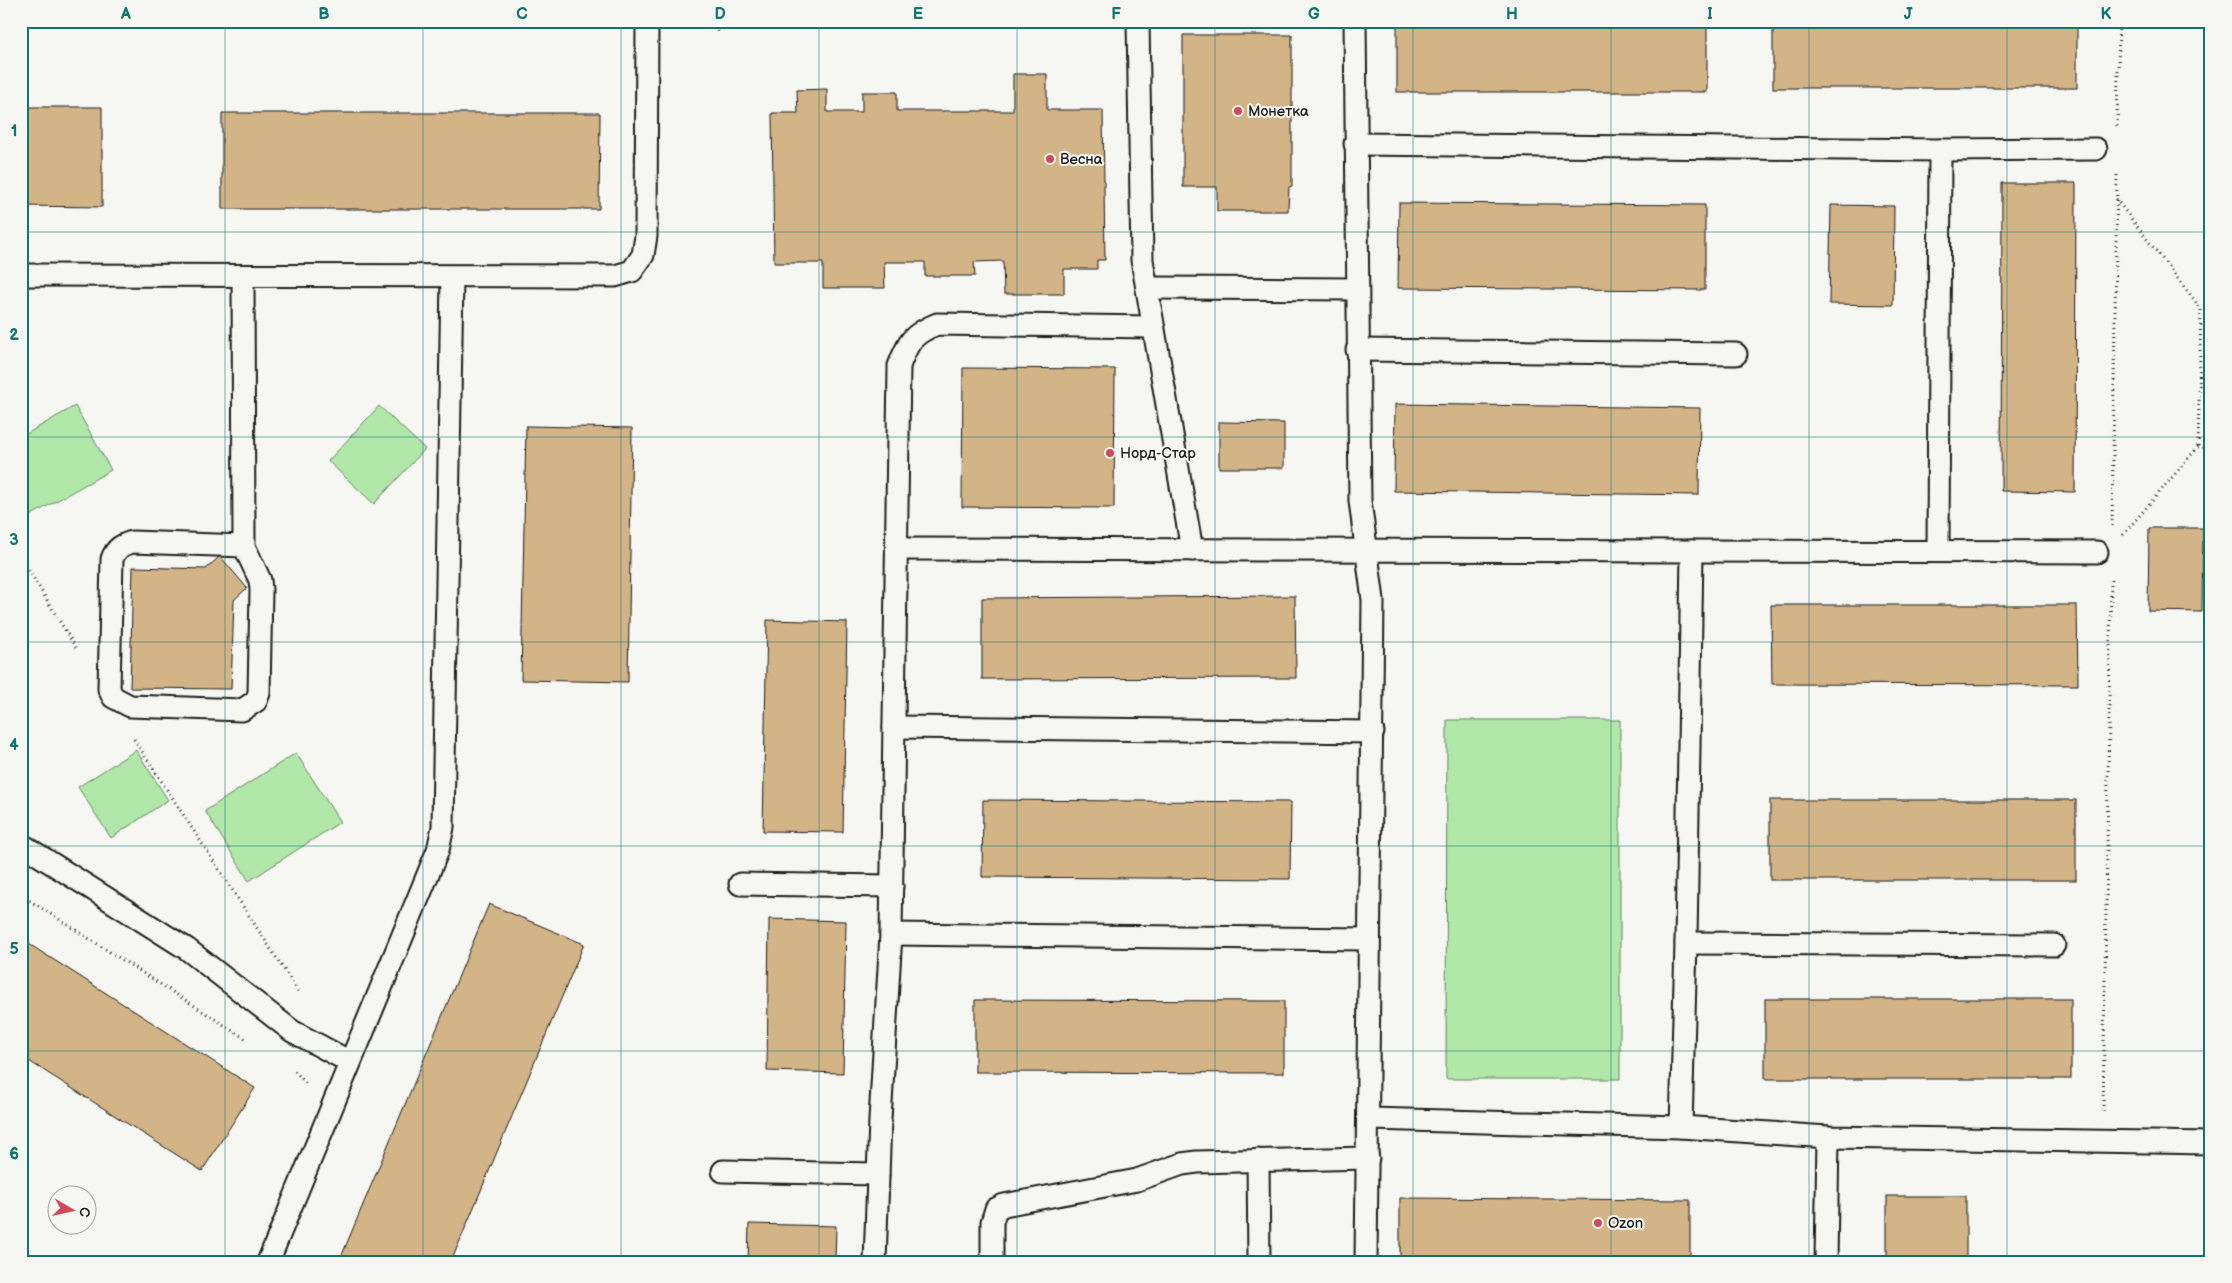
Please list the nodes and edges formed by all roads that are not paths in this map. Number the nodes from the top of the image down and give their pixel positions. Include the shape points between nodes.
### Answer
1 (647, 21) edge
2 (1138, 21) edge
3 (1354, 21) edge
4 (1355, 144) junction
5 (2096, 149) dead end
6 (1940, 150) junction
7 (21, 275) edge
8 (244, 276) junction
9 (452, 277) junction
10 (1147, 288) junction
11 (1357, 289) junction
12 (1154, 327) junction
13 (1357, 350) junction
14 (1736, 354) dead end
15 (244, 546) junction
16 (898, 549) junction
17 (1192, 550) junction
18 (1366, 550) junction
19 (1692, 551) junction
20 (1938, 551) junction
21 (2097, 552) dead end
22 (894, 728) junction
23 (1372, 732) junction
24 (21, 844) edge
25 (740, 884) dead end
26 (892, 886) junction
27 (892, 934) junction
28 (1369, 939) junction
29 (1686, 943) junction
30 (2054, 945) dead end
31 (350, 1062) junction
32 (1368, 1119) junction
33 (1680, 1127) junction
34 (1828, 1137) junction
35 (2211, 1143) edge
36 (1368, 1158) junction
37 (1258, 1160) junction
38 (723, 1170) dead end
39 (878, 1174) junction
40 (268, 1262) edge
41 (875, 1262) edge
42 (992, 1262) edge
43 (1259, 1262) edge
44 (1366, 1262) edge
45 (1826, 1262) edge

1 - 9 lane via 646,236 643,255 632,271 616,276
2 - 10 lane via 1142,260
3 - 4 lane
4 - 6 lane
4 - 11 lane
5 - 6 lane
6 - 20 lane
7 - 8 lane
8 - 9 lane
8 - 15 lane
9 - 31 lane via 443,827 438,850
10 - 11 lane
10 - 12 lane
11 - 13 lane
12 - 16 lane via 937,324 919,331 907,344 899,366
12 - 17 lane
13 - 14 lane
13 - 18 lane via 1360,501
15 - 15 lane via 132,542 115,550 112,558 109,689 113,697 130,706 242,710 256,701 259,693 261,590 260,580
16 - 17 lane
16 - 22 lane
17 - 18 lane
18 - 19 lane
18 - 23 lane via 1373,600
19 - 20 lane
19 - 29 lane
20 - 21 lane
22 - 23 lane
22 - 26 lane
23 - 28 lane
24 - 31 lane via 187,949 276,1019
25 - 26 lane
26 - 27 lane
27 - 28 lane
27 - 39 lane
28 - 32 lane
29 - 30 lane
29 - 33 lane
31 - 40 lane
32 - 33 lane
32 - 36 lane
33 - 34 lane
34 - 35 lane
34 - 45 lane
36 - 37 lane
36 - 44 lane
37 - 42 lane via 1182,1164 1137,1180 1004,1205 996,1209 992,1222
37 - 43 lane
38 - 39 lane
39 - 41 lane

